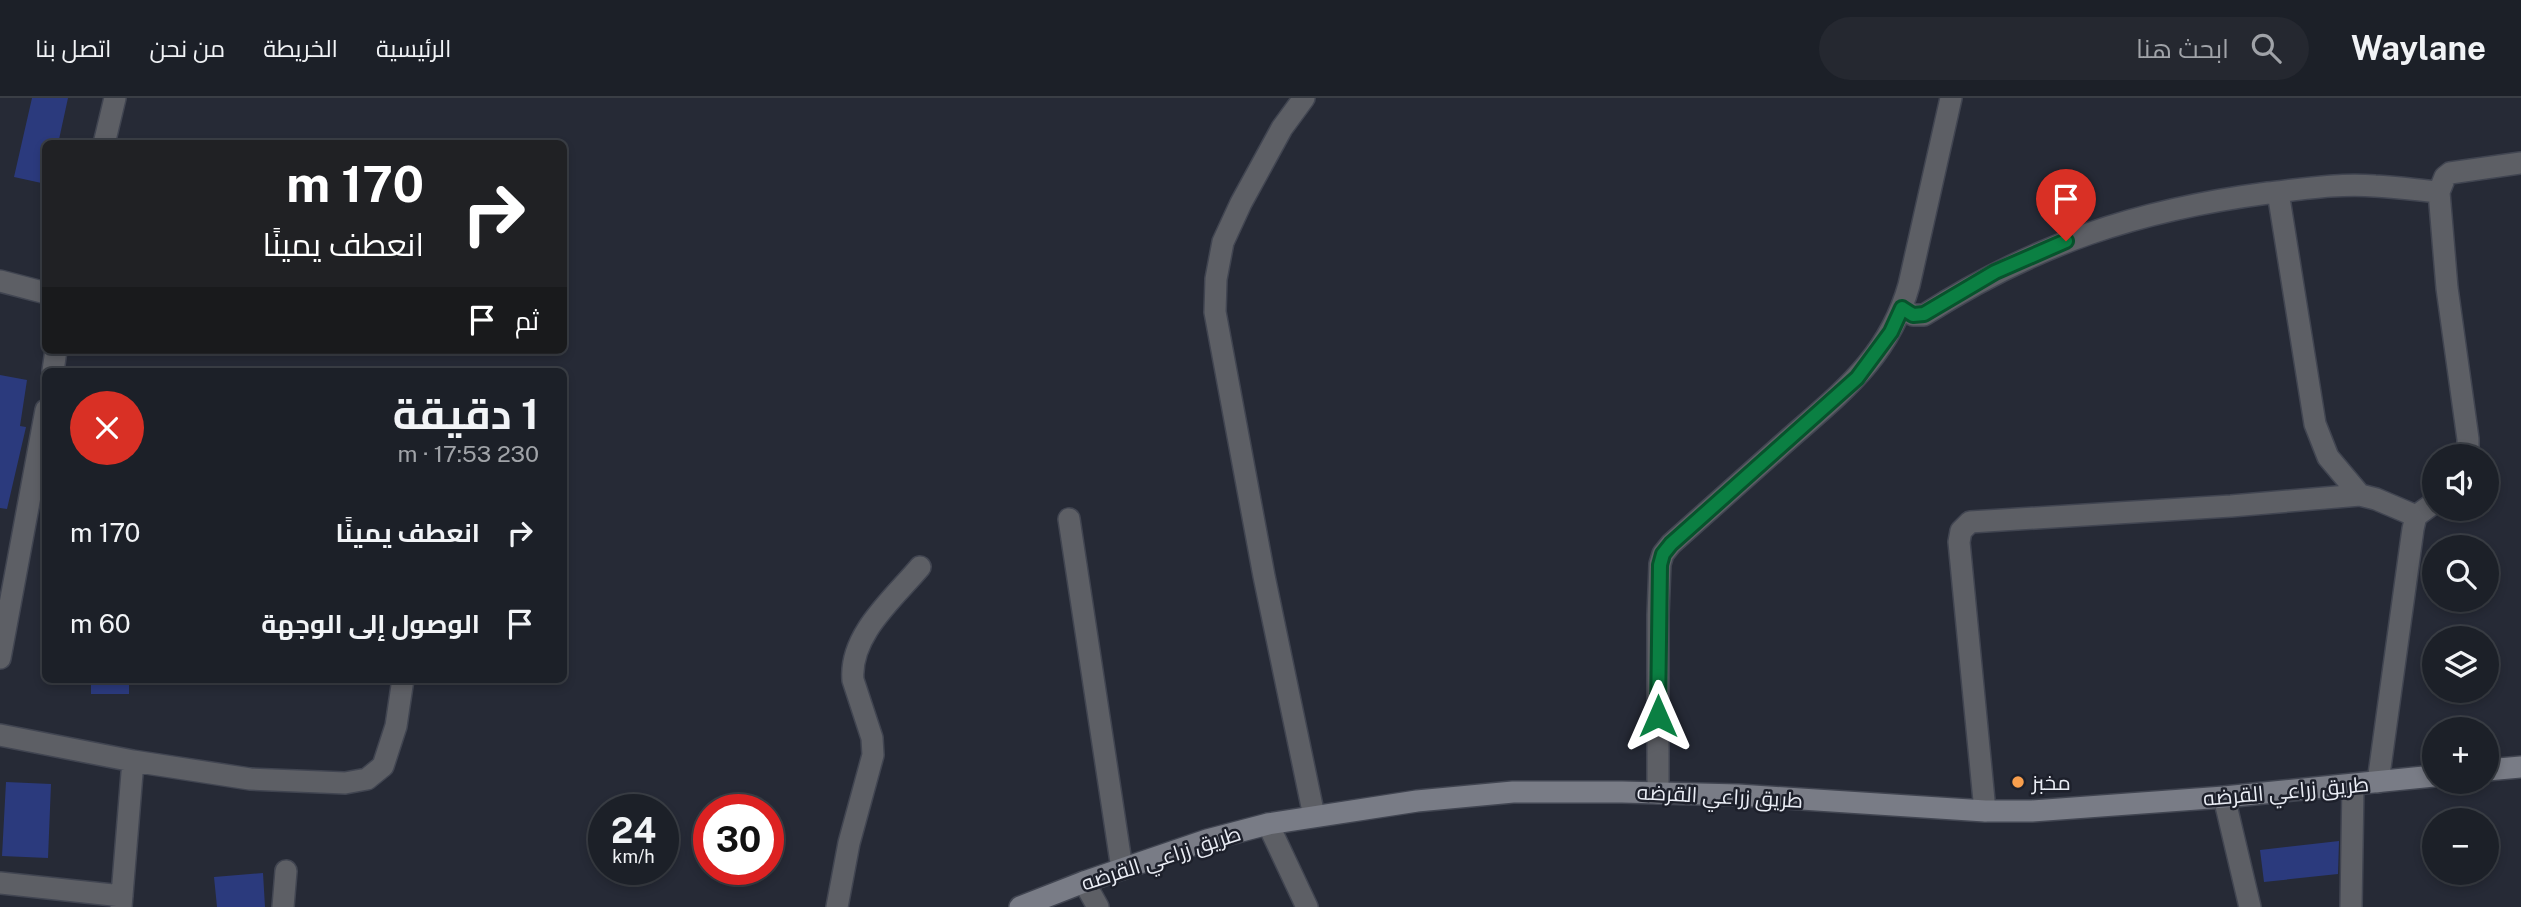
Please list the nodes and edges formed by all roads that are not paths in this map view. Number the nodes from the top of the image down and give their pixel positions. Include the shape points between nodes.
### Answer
1 (115, 98) edge
2 (1304, 98) edge
3 (1951, 98) edge
4 (105, 140) edge
5 (2521, 163) edge
6 (2278, 192) junction
7 (2439, 192) junction
8 (0, 281) edge
9 (42, 292) edge
10 (1902, 308) junction
11 (42, 432) edge
12 (2468, 444) edge
13 (2360, 495) junction
14 (2422, 512) edge
15 (2416, 516) junction
16 (1069, 519) dead end
17 (920, 567) dead end
18 (0, 658) edge
19 (402, 683) edge
20 (0, 735) edge
21 (133, 761) junction
22 (2521, 767) edge
23 (2499, 769) edge
24 (2422, 777) edge
25 (2378, 782) junction
26 (2353, 785) junction
27 (1658, 793) junction
28 (2224, 797) junction
29 (1985, 811) junction
30 (1314, 816) junction
31 (1268, 824) junction
32 (1122, 869) junction
33 (286, 872) dead end
34 (1084, 882) junction
35 (0, 884) edge
36 (122, 902) edge
37 (283, 907) edge
38 (837, 907) edge
39 (1020, 907) edge
40 (1098, 907) edge
41 (1307, 907) edge
42 (2250, 907) edge
43 (2351, 907) edge

1 - 4 street
2 - 30 street via 1282,128 1223,242 1215,313
3 - 10 street
5 - 7 street via 2450,173
6 - 7 street via 2373,185
6 - 10 street via 2190,206 2099,229 1995,272 1924,314 1913,315
6 - 13 street via 2315,424 2328,457
7 - 12 street
8 - 9 street
10 - 27 street via 1891,332 1857,378 1663,554 1657,615
11 - 18 street
13 - 15 street
13 - 29 street via 1976,521 1965,526 1960,552
14 - 15 street
15 - 25 street
16 - 32 street
17 - 38 street via 866,633 852,670 873,755
19 - 21 street via 392,744 383,766 367,779 345,783 263,780
20 - 21 street
21 - 36 street
22 - 23 main road
24 - 25 main road, طريق زراعي القرضه
25 - 26 main road, طريق زراعي القرضه
26 - 28 main road, طريق زراعي القرضه
26 - 43 street
27 - 29 main road, طريق زراعي القرضه
27 - 30 main road, طريق زراعي القرضه via 1513,792
28 - 29 main road, طريق زراعي القرضه
28 - 42 street
30 - 31 main road, طريق زراعي القرضه
31 - 32 main road, طريق زراعي القرضه
31 - 41 street
32 - 34 main road, طريق زراعي القرضه
33 - 37 street
34 - 39 main road, طريق زراعي القرضه
34 - 40 street
35 - 36 street

